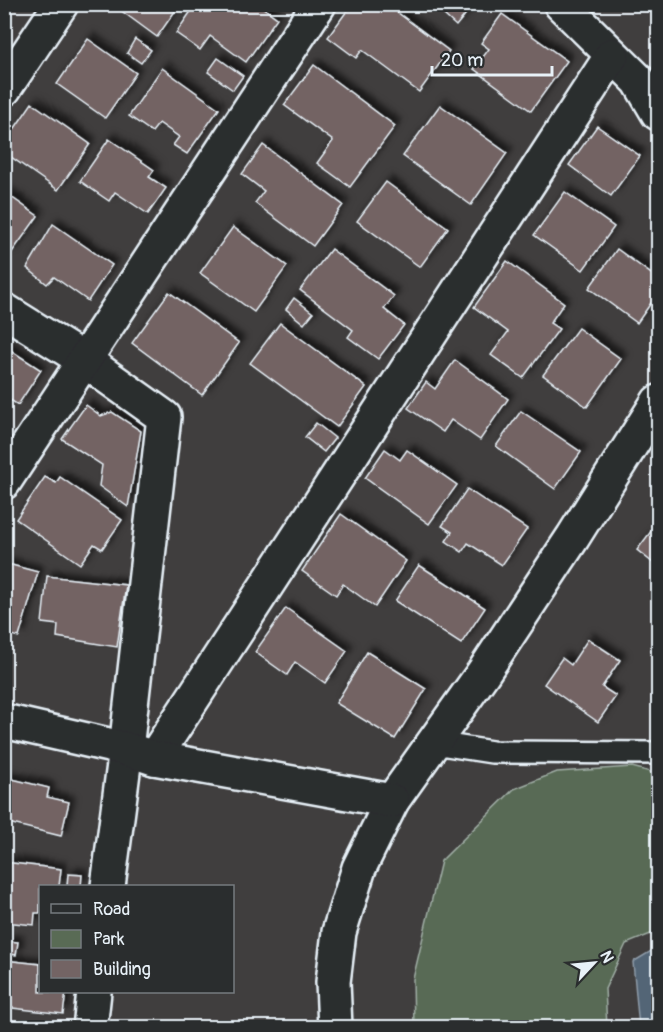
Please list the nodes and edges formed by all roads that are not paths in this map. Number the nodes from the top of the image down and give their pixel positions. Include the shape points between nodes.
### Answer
1 (61, 4) edge
2 (319, 4) edge
3 (561, 4) edge
4 (14, 55) edge
5 (612, 56) junction
6 (4, 89) edge
7 (658, 113) edge
8 (4, 310) edge
9 (84, 360) junction
10 (658, 402) edge
11 (4, 482) edge
12 (4, 721) edge
13 (434, 743) junction
14 (140, 753) junction
15 (658, 753) edge
16 (392, 801) junction
17 (108, 885) edge
18 (94, 993) edge
19 (90, 1028) edge
20 (335, 1028) edge

1 - 4 street
2 - 9 street
3 - 5 street
4 - 6 street
5 - 7 street via 639,81
5 - 14 street
8 - 9 street
9 - 11 street
9 - 14 street via 164,417
10 - 13 street via 522,615
12 - 14 street
13 - 15 lane via 492,753
13 - 16 street
14 - 16 street
14 - 17 street
16 - 20 street via 359,868 339,932 333,982
18 - 19 street

